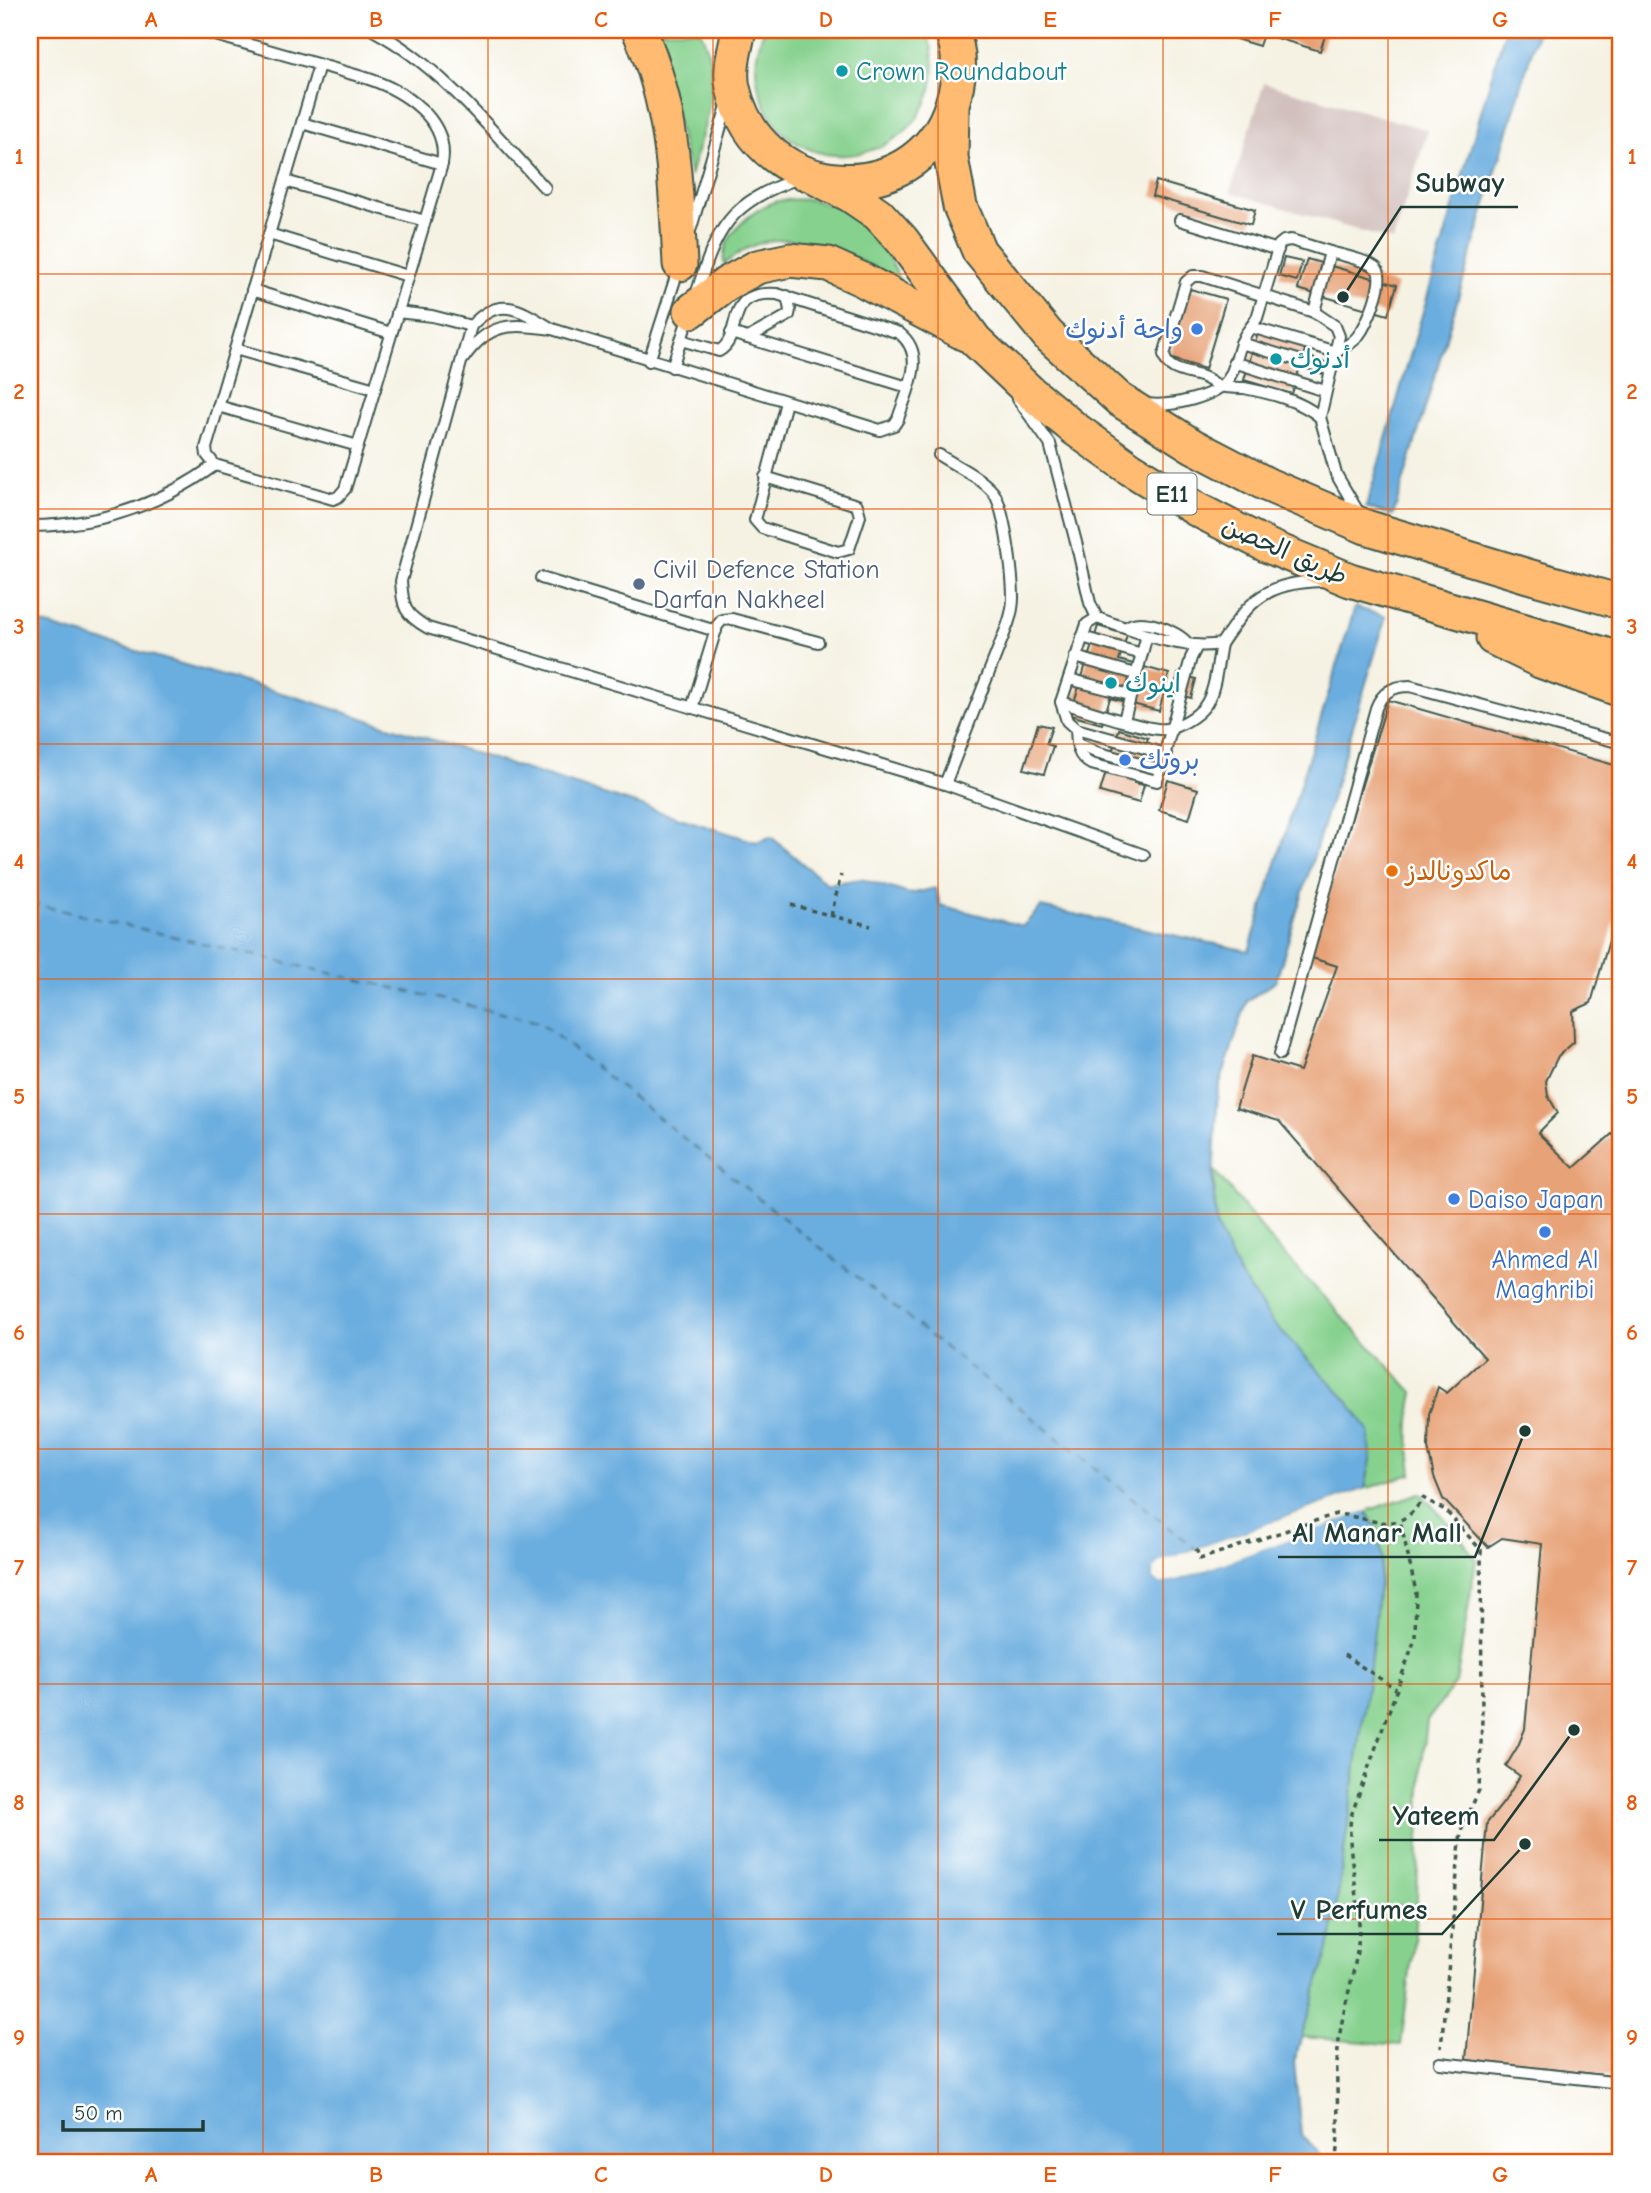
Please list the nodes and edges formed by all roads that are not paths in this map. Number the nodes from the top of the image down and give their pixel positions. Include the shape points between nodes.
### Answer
1 (198, 30) edge
2 (373, 30) edge
3 (639, 30) edge
4 (718, 30) edge
5 (738, 30) edge
6 (955, 33) edge
7 (319, 65) junction
8 (732, 75) junction
9 (951, 110) junction
10 (302, 122) junction
11 (442, 164) junction
12 (813, 176) junction
13 (285, 181) junction
14 (545, 188) dead end
15 (1180, 220) dead end
16 (425, 221) junction
17 (269, 234) junction
18 (1278, 250) junction
19 (1331, 252) junction
20 (680, 264) junction
21 (408, 276) junction
22 (252, 290) junction
23 (788, 296) junction
24 (1263, 296) junction
25 (397, 312) junction
26 (1314, 312) junction
27 (686, 325) junction
28 (471, 326) junction
29 (1251, 327) junction
30 (552, 330) junction
31 (391, 333) junction
32 (731, 333) junction
33 (748, 338) junction
34 (975, 340) junction
35 (1241, 343) junction
36 (234, 349) junction
37 (1336, 352) junction
38 (649, 360) junction
39 (461, 362) junction
40 (1234, 362) junction
41 (672, 367) junction
42 (1331, 370) junction
43 (908, 387) junction
44 (1219, 387) junction
45 (375, 389) junction
46 (1325, 391) junction
47 (1120, 400) junction
48 (786, 402) junction
49 (218, 406) junction
50 (1320, 417) junction
51 (358, 446) junction
52 (939, 456) dead end
53 (215, 465) junction
54 (765, 477) junction
55 (30, 526) edge
56 (1366, 527) junction
57 (541, 578) dead end
58 (1350, 580) junction
59 (1621, 602) edge
60 (1453, 612) junction
61 (1097, 618) junction
62 (1126, 628) junction
63 (716, 631) junction
64 (1147, 635) junction
65 (1082, 637) junction
66 (818, 642) dead end
67 (1221, 644) junction
68 (1193, 645) junction
69 (1142, 654) junction
70 (1075, 657) junction
71 (1621, 659) edge
72 (1136, 674) junction
73 (1069, 679) junction
74 (1621, 691) edge
75 (1130, 695) junction
76 (1061, 702) junction
77 (692, 708) junction
78 (1124, 720) junction
79 (1173, 727) junction
80 (1076, 729) junction
81 (1621, 743) edge
82 (1166, 754) junction
83 (945, 784) junction
84 (1144, 855) dead end
85 (1280, 1054) dead end
86 (1440, 2063) road end
87 (1621, 2083) edge

1 - 7 lane
2 - 14 lane via 434,72
3 - 20 main road via 668,118
4 - 8 main road
5 - 8 main road
6 - 9 main road via 959,75
7 - 10 lane
7 - 11 lane via 379,82 416,104 440,133
8 - 12 main road, طريق الحصن via 742,116 757,139 776,159
8 - 20 lane
9 - 12 main road via 933,141 905,165 872,179 836,181
9 - 47 main road, طريق الحصن / E11 via 951,158 961,206 979,251 1048,335
10 - 11 lane
10 - 13 lane
11 - 16 lane
12 - 27 lane via 754,197 731,216 710,248
12 - 34 main road, طريق الحصن / E11 via 878,214
13 - 16 lane
13 - 17 lane
15 - 18 lane
16 - 21 lane
17 - 21 lane
17 - 22 lane
18 - 19 lane via 1291,240
18 - 24 lane
19 - 26 lane
19 - 37 lane via 1372,265 1381,277 1368,320 1357,338
20 - 38 lane
21 - 25 lane
22 - 31 lane
22 - 36 lane
23 - 32 lane via 767,293 748,299
23 - 33 lane via 790,310 785,319
23 - 43 lane via 899,333 914,353
24 - 26 lane
24 - 29 lane
24 - 44 lane via 1202,276 1193,275 1186,282 1164,355 1166,362
25 - 28 lane
25 - 31 lane
26 - 37 lane via 1335,326 1339,336
27 - 32 lane via 719,351
27 - 34 main road via 726,284 757,267 790,260 828,264
27 - 41 lane
28 - 30 lane via 494,308 510,307
28 - 39 lane
29 - 35 lane
29 - 37 lane
30 - 38 lane
30 - 39 lane via 514,325 497,328 483,336
31 - 45 lane
32 - 33 lane
33 - 43 lane
34 - 58 main road, طريق الحصن / E11 via 1075,429 1131,469 1268,546
34 - 61 lane via 1049,444
35 - 40 lane
35 - 42 lane
36 - 45 lane
36 - 49 lane
37 - 42 lane
38 - 41 lane
39 - 77 lane via 401,581 404,609 428,628
40 - 44 lane via 1228,379
40 - 46 lane
41 - 48 lane
42 - 46 lane
43 - 48 lane via 898,419 888,429 872,429
44 - 47 lane via 1188,402 1155,405
44 - 50 lane via 1293,402
45 - 51 lane
46 - 50 lane
47 - 56 main road, طريق الحصن / E11 via 1193,446 1268,485
48 - 54 lane
49 - 51 lane
49 - 53 lane via 206,448
50 - 56 lane via 1336,474
51 - 53 lane via 345,489 333,499
52 - 83 lane via 994,493 1003,519 1013,597 1008,624
53 - 55 lane via 186,486 133,509 76,523
54 - 54 lane via 754,516 759,526 838,552 849,549 860,516 857,505
56 - 59 main road, طريق الحصن / E11
57 - 63 lane
58 - 60 main road, طريق الحصن / E11
58 - 67 lane via 1300,582 1266,591 1242,612
60 - 71 main road, طريق الحصن / E11
60 - 74 main road via 1516,650
61 - 62 lane
61 - 65 lane via 1087,624
62 - 64 lane
62 - 68 lane via 1140,622 1174,631
63 - 66 lane via 722,620 732,619
63 - 77 lane
64 - 68 lane
64 - 69 lane
65 - 69 lane
65 - 70 lane
67 - 68 lane
67 - 79 lane via 1204,706
68 - 79 lane
69 - 72 lane
70 - 72 lane
70 - 73 lane
72 - 75 lane
73 - 75 lane
73 - 76 lane
75 - 78 lane
76 - 78 lane
76 - 80 lane via 1067,721
77 - 83 lane
78 - 79 lane via 1156,729
79 - 82 lane
80 - 82 lane
80 - 82 lane via 1083,760 1152,781 1157,781
81 - 85 lane via 1410,686 1385,694 1376,708
83 - 84 lane
86 - 87 lane

